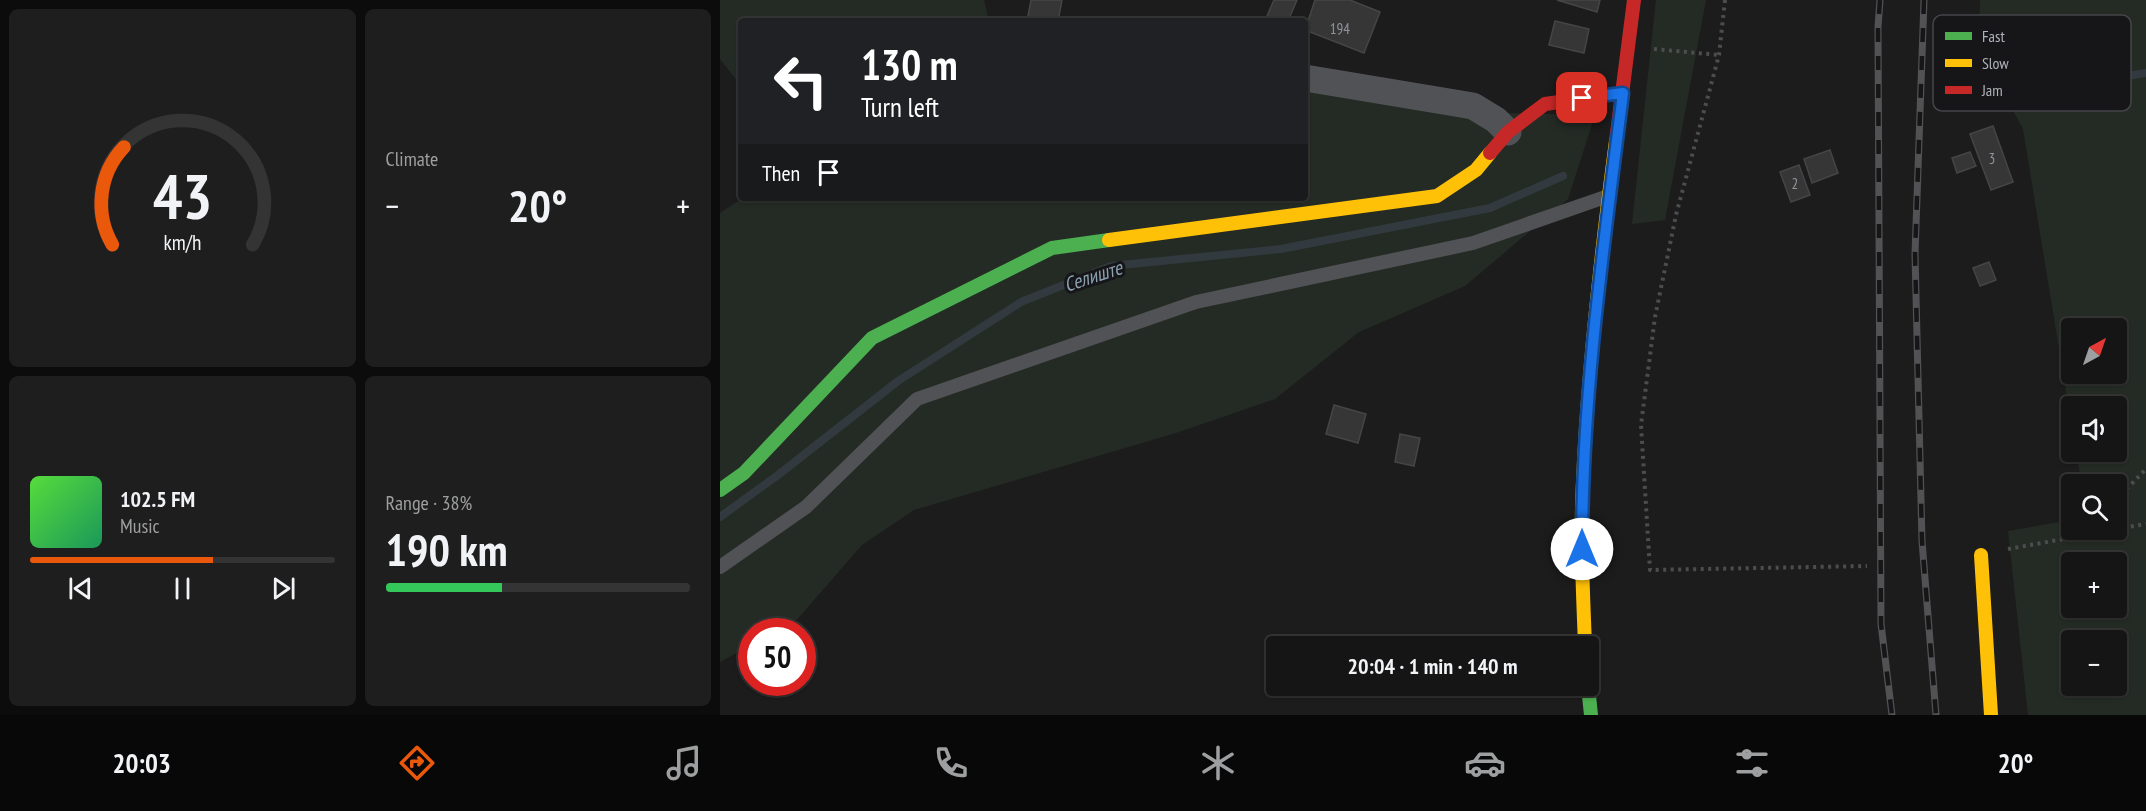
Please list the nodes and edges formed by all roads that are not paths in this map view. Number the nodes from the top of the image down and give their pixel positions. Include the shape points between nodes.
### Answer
1 (1634, 0) edge
2 (1308, 78) edge
3 (1623, 93) junction
4 (1508, 132) junction
5 (1610, 195) junction
6 (720, 490) edge
7 (1981, 555) road end
8 (720, 567) edge
9 (1584, 636) edge
10 (1589, 696) edge
11 (1591, 715) edge
12 (1990, 715) edge

1 - 3 street
2 - 4 street via 1473,106
3 - 4 street via 1545,104
3 - 5 street
4 - 6 street via 1476,170 1437,196 1052,248 872,338 744,473
5 - 8 lane via 1473,243 1197,302 917,399 806,507
5 - 9 street via 1593,335 1585,446
7 - 12 street
10 - 11 street

